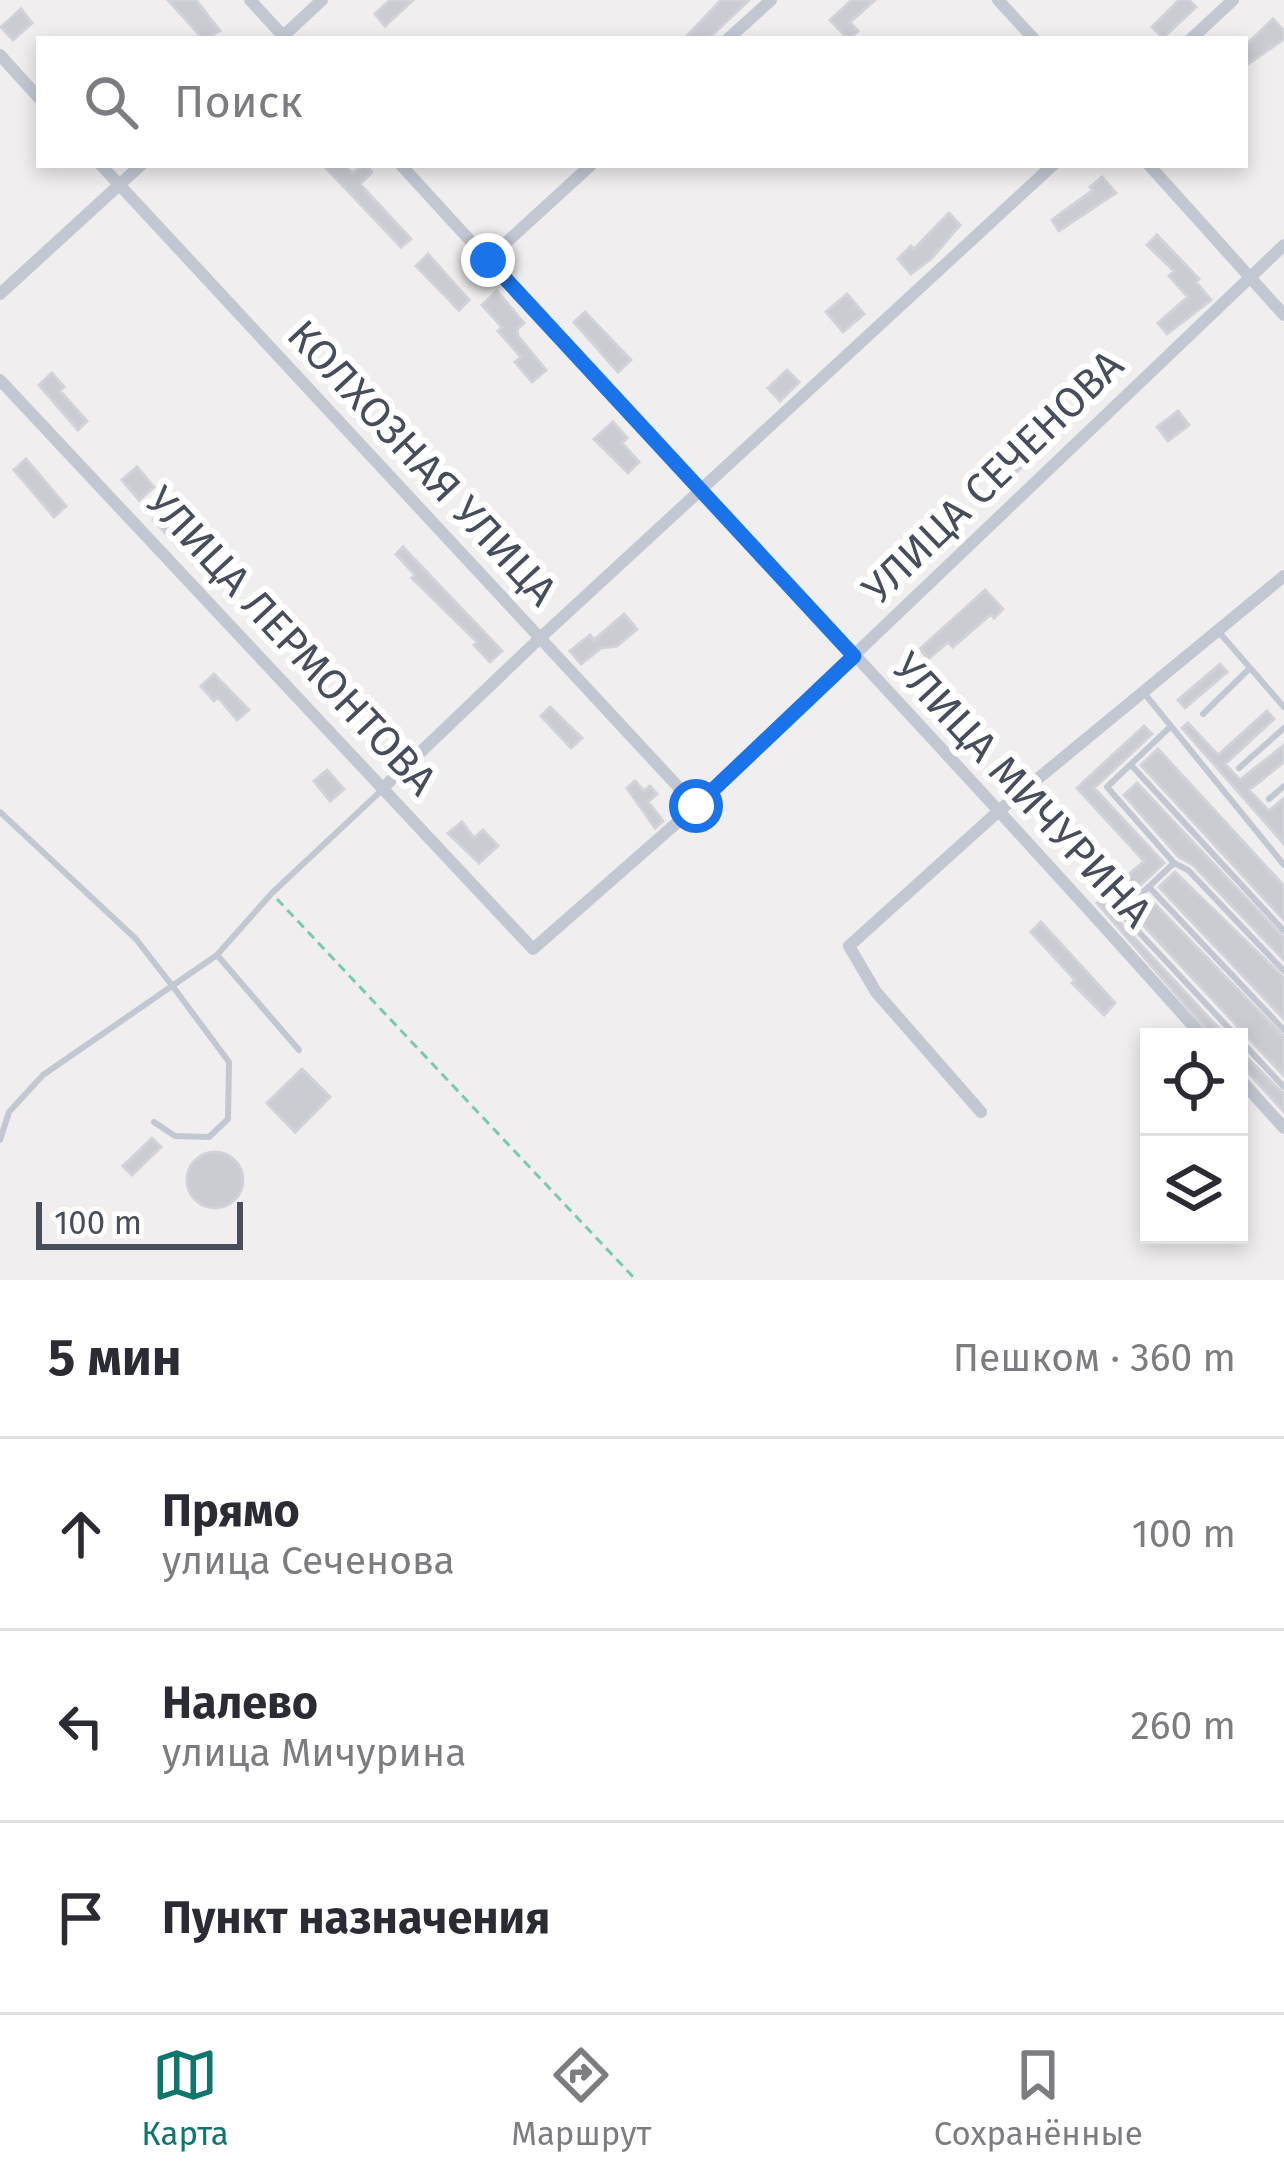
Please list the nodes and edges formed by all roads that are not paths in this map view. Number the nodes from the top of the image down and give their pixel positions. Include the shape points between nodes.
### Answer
1 (250, 0) edge
2 (322, 0) edge
3 (771, 0) edge
4 (998, 0) edge
5 (1233, 0) edge
6 (281, 36) edge
7 (285, 36) edge
8 (731, 36) edge
9 (1031, 36) edge
10 (1193, 36) edge
11 (0, 55) edge
12 (36, 95) edge
13 (103, 168) edge
14 (138, 168) edge
15 (404, 168) edge
16 (588, 168) edge
17 (1050, 168) edge
18 (1152, 168) edge
19 (119, 185) junction
20 (1284, 245) edge
21 (488, 260) junction
22 (1249, 276) junction
23 (0, 294) edge
24 (1284, 315) edge
25 (0, 380) edge
26 (701, 490) junction
27 (1284, 576) edge
28 (1217, 631) junction
29 (540, 638) junction
30 (854, 656) junction
31 (1250, 668) junction
32 (1144, 693) junction
33 (1283, 705) edge
34 (1203, 714) dead end
35 (1169, 728) junction
36 (1284, 728) edge
37 (1131, 765) junction
38 (1240, 768) dead end
39 (1284, 786) edge
40 (384, 787) junction
41 (1269, 799) dead end
42 (696, 806) junction
43 (1001, 809) junction
44 (0, 812) edge
45 (1174, 863) junction
46 (1284, 865) edge
47 (1150, 886) junction
48 (1284, 931) edge
49 (533, 949) joint
50 (217, 956) junction
51 (1284, 971) edge
52 (174, 988) junction
53 (1195, 1028) edge
54 (1229, 1028) edge
55 (1284, 1030) edge
56 (1248, 1049) edge
57 (299, 1051) dead end
58 (1284, 1087) edge
59 (1248, 1088) edge
60 (981, 1112) dead end
61 (154, 1122) dead end
62 (1284, 1129) edge
63 (0, 1140) edge

1 - 6 street
2 - 7 street
3 - 8 street
4 - 9 street
5 - 10 street
11 - 12 street
13 - 19 street, КОЛХОЗНАЯ УЛИЦА
14 - 19 street
15 - 21 street, УЛИЦА МИЧУРИНА
16 - 21 street
17 - 26 street
18 - 22 street
19 - 23 street
19 - 29 street, КОЛХОЗНАЯ УЛИЦА
20 - 22 street, УЛИЦА СЕЧЕНОВА
21 - 26 street, УЛИЦА МИЧУРИНА
22 - 24 street
22 - 30 street, УЛИЦА СЕЧЕНОВА
25 - 40 street, УЛИЦА ЛЕРМОНТОВА
26 - 29 street
26 - 30 street, УЛИЦА МИЧУРИНА
27 - 28 street
28 - 31 lane
28 - 32 street
29 - 40 street
29 - 42 street, КОЛХОЗНАЯ УЛИЦА
30 - 42 street, УЛИЦА СЕЧЕНОВА
30 - 43 street, УЛИЦА МИЧУРИНА
31 - 33 lane
31 - 34 lane
32 - 35 lane
32 - 43 street
35 - 37 lane
35 - 46 lane
36 - 38 lane
37 - 45 lane via 1107,787
37 - 48 lane
39 - 41 lane
40 - 49 street, УЛИЦА ЛЕРМОНТОВА
40 - 50 lane
42 - 49 street, УЛИЦА СЕЧЕНОВА
43 - 53 street, УЛИЦА МИЧУРИНА
43 - 60 street via 849,946 877,992
44 - 52 lane via 136,939
45 - 47 lane
45 - 51 lane
47 - 54 lane via 1121,913
47 - 55 lane
50 - 52 lane
50 - 57 lane
52 - 61 lane via 229,1062 228,1119 209,1137 175,1136
52 - 63 lane via 43,1075 9,1112
56 - 58 lane
59 - 62 street

